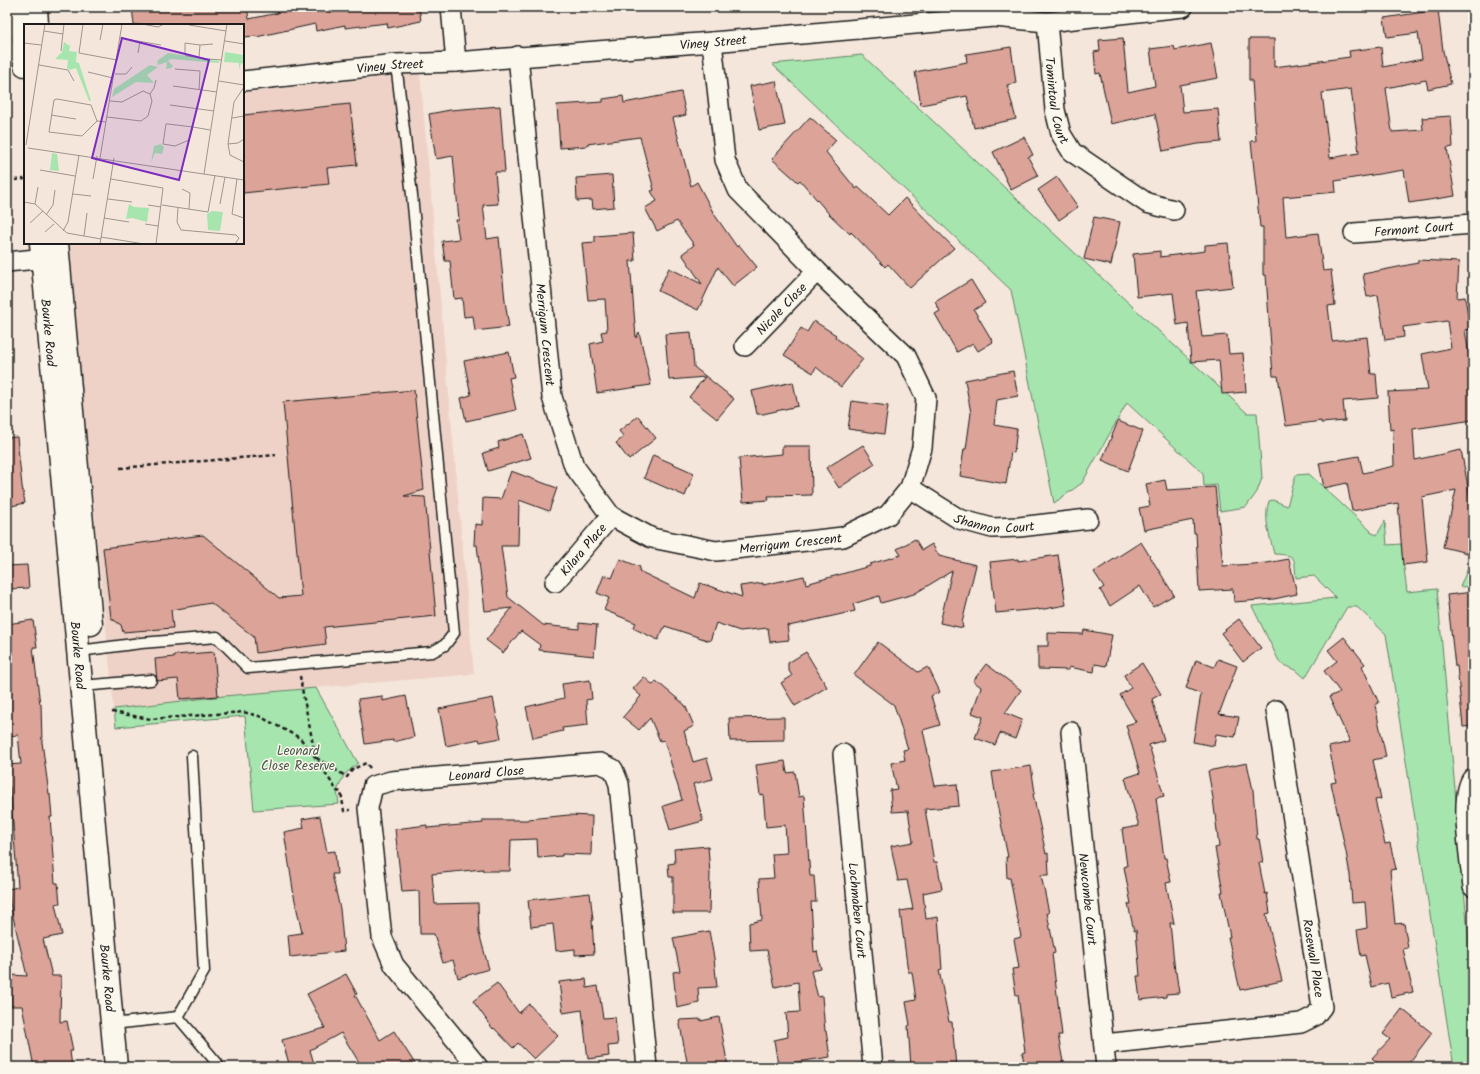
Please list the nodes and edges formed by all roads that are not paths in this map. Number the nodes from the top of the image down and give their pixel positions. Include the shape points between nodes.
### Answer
1 (20, 7) edge
2 (36, 7) edge
3 (451, 7) edge
4 (1183, 7) edge
5 (993, 12) edge
6 (1047, 22) junction
7 (37, 24) edge
8 (712, 42) junction
9 (20, 55) edge
10 (518, 56) junction
11 (456, 62) junction
12 (396, 64) junction
13 (244, 81) edge
14 (1174, 210) dead end
15 (1473, 224) edge
16 (1354, 233) dead end
17 (49, 250) edge
18 (7, 262) edge
19 (817, 271) junction
20 (745, 346) dead end
21 (910, 488) junction
22 (611, 516) junction
23 (1088, 519) dead end
24 (555, 582) dead end
25 (86, 650) junction
26 (151, 680) dead end
27 (89, 685) junction
28 (1276, 710) dead end
29 (1071, 732) dead end
30 (843, 754) dead end
31 (192, 756) dead end
32 (1473, 778) edge
33 (1471, 841) edge
34 (1473, 887) edge
35 (178, 1017) junction
36 (120, 1023) junction
37 (1104, 1044) junction
38 (116, 1067) edge
39 (131, 1067) edge
40 (218, 1067) edge
41 (478, 1067) edge
42 (647, 1067) edge
43 (873, 1067) edge
44 (1106, 1067) edge

1 - 9 main road
2 - 7 main road
3 - 11 street
4 - 6 street, Viney Street
5 - 6 street, Viney Street
5 - 8 street, Viney Street
6 - 14 street, Tomintoul Court via 1055,110 1061,134 1072,152 1147,203
8 - 10 street, Viney Street
8 - 19 street, Merrigum Crescent via 725,160 738,190
10 - 11 street, Viney Street
10 - 22 street, Merrigum Crescent via 552,397 574,466
11 - 12 street, Viney Street
12 - 13 street, Viney Street
12 - 25 lane via 412,195 454,633 444,645 432,652 248,668 217,637 141,642
15 - 16 street, Fermont Court
17 - 18 street
17 - 25 main road, Bourke Road
19 - 20 street, Nicole Close
19 - 21 street, Merrigum Crescent via 906,356 926,398 922,448
21 - 22 street, Merrigum Crescent via 888,515 843,537 716,552 652,538
21 - 23 street, Shannon Court via 959,518 992,528
22 - 24 street, Kilara Place
25 - 27 main road, Bourke Road
26 - 27 lane
27 - 36 main road, Bourke Road
28 - 37 street, Rosewall Place via 1322,1007 1315,1016 1301,1023
29 - 37 street, Newcombe Court
30 - 43 street, Lochmaben Court
31 - 35 lane via 204,971
32 - 33 street via 1469,782 1465,806
33 - 34 street
35 - 36 lane
35 - 40 lane
36 - 38 main road, Bourke Road
36 - 39 main road, Bourke Road
37 - 44 street, Newcombe Court
41 - 42 street, Leonard Close via 394,965 382,936 368,808 373,786 391,780 600,764 613,769 618,784

